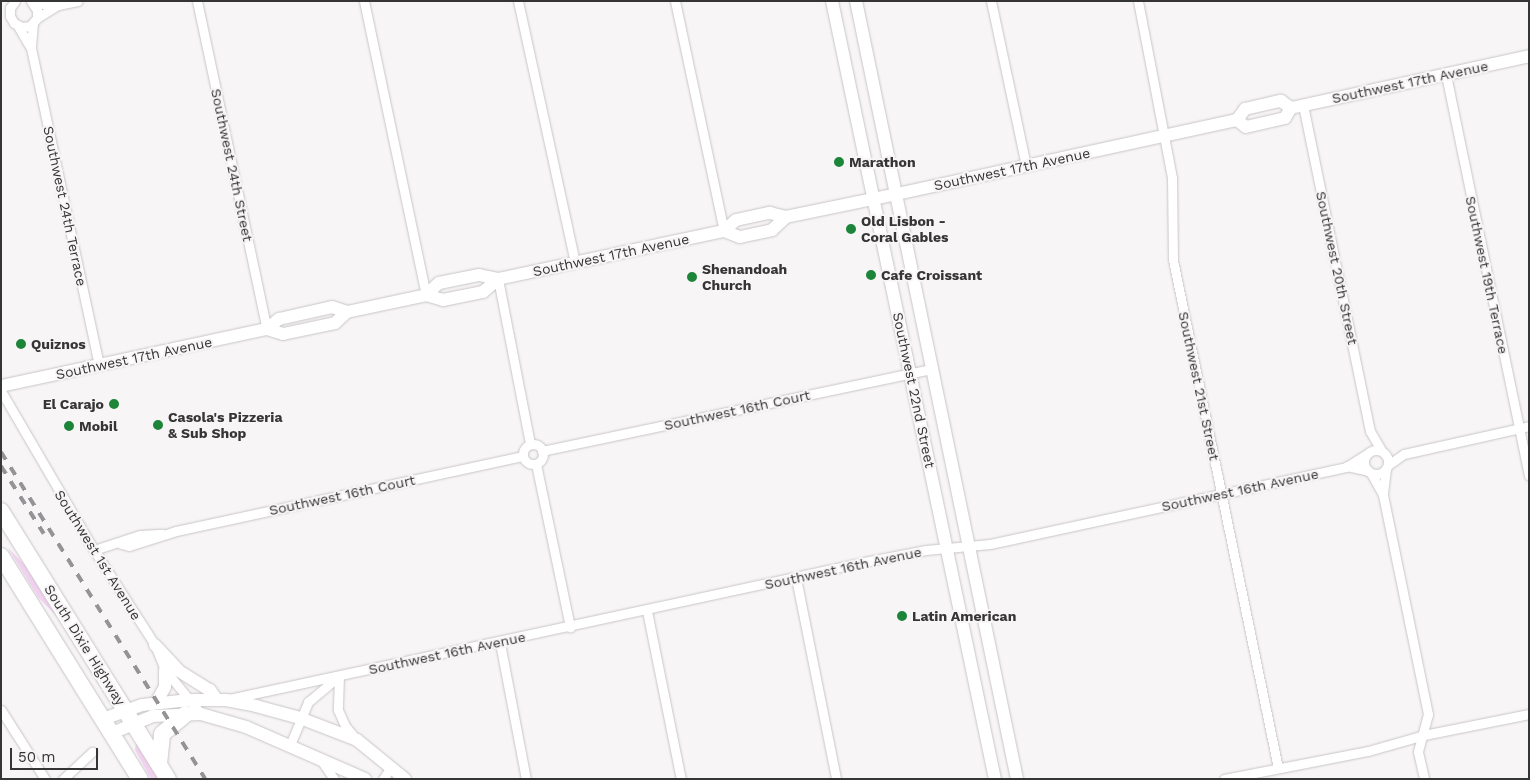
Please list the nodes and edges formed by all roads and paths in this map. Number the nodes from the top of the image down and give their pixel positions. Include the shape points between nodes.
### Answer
1 (78, 1) edge
2 (197, 1) edge
3 (364, 1) edge
4 (518, 1) edge
5 (675, 1) edge
6 (832, 1) edge
7 (856, 1) edge
8 (991, 1) edge
9 (1138, 1) edge
10 (32, 2) edge
11 (13, 4) edge
12 (58, 6) junction
13 (1, 12) edge
14 (35, 21) junction
15 (1, 23) edge
16 (16, 25) junction
17 (30, 47) junction
18 (1529, 56) edge
19 (1446, 75) junction
20 (1297, 107) junction
21 (1165, 135) junction
22 (1026, 165) junction
23 (897, 194) junction
24 (875, 198) junction
25 (724, 231) junction
26 (575, 263) junction
27 (498, 279) junction
28 (426, 295) junction
29 (267, 329) junction
30 (99, 366) junction
31 (932, 369) junction
32 (911, 373) junction
33 (1, 386) edge
34 (1, 391) edge
35 (1529, 426) edge
36 (1519, 429) junction
37 (1370, 431) junction
38 (530, 444) junction
39 (1382, 451) junction
40 (542, 452) junction
41 (1366, 454) junction
42 (1404, 454) junction
43 (522, 456) junction
44 (536, 464) junction
45 (1347, 466) junction
46 (1387, 467) junction
47 (1370, 472) junction
48 (1529, 476) edge
49 (1221, 494) junction
50 (1383, 495) junction
51 (1, 511) edge
52 (970, 546) junction
53 (947, 548) junction
54 (94, 550) junction
55 (1, 556) edge
56 (796, 578) junction
57 (646, 611) junction
58 (570, 627) junction
59 (500, 642) junction
60 (155, 645) junction
61 (165, 670) junction
62 (339, 676) junction
63 (222, 700) junction
64 (156, 703) junction
65 (192, 709) junction
66 (1, 710) edge
67 (1529, 714) edge
68 (129, 716) junction
69 (103, 718) junction
70 (300, 718) junction
71 (112, 733) junction
72 (1424, 735) junction
73 (357, 740) junction
74 (290, 745) junction
75 (92, 752) dead end
76 (318, 756) junction
77 (159, 764) junction
78 (391, 767) junction
79 (1278, 768) junction
80 (44, 779) edge
81 (63, 779) edge
82 (140, 779) edge
83 (168, 779) edge
84 (334, 779) edge
85 (365, 779) edge
86 (382, 779) edge
87 (405, 779) edge
88 (526, 779) edge
89 (681, 779) edge
90 (836, 779) edge
91 (995, 779) edge
92 (1017, 779) edge
93 (1224, 779) edge
94 (1424, 779) edge

1 - 12 street
2 - 29 street, Southwest 24th Street
3 - 28 street
4 - 26 street
5 - 25 street
6 - 24 main road, Southwest 22nd Street
7 - 23 main road, Southwest 22nd Street
8 - 22 street
9 - 21 street, Southwest 21st Street
10 - 12 street
10 - 14 street, Southwest 24th Terrace
11 - 13 street
11 - 16 street, Southwest 24th Terrace
12 - 14 street
14 - 16 street
14 - 17 street, Southwest 24th Terrace
15 - 16 street
16 - 17 street, Southwest 24th Terrace
17 - 30 street, Southwest 24th Terrace
18 - 19 main road, Southwest 17th Avenue
19 - 20 main road, Southwest 17th Avenue
19 - 36 street, Southwest 19th Terrace
20 - 21 main road, Southwest 17th Avenue via 1281,102 1245,109 1237,120
20 - 37 street, Southwest 20th Street
21 - 22 main road, Southwest 17th Avenue
21 - 49 street, Southwest 21st Street via 1174,190 1173,260
22 - 23 main road, Southwest 17th Avenue
23 - 24 main road, Southwest 17th Avenue
23 - 31 main road, Southwest 22nd Street
24 - 25 main road, Southwest 17th Avenue via 786,217 770,213 736,220
24 - 32 main road, Southwest 22nd Street
25 - 26 main road, Southwest 17th Avenue
26 - 27 main road, Southwest 17th Avenue
27 - 28 main road, Southwest 17th Avenue via 480,275 439,283
27 - 38 street
28 - 29 main road, Southwest 17th Avenue via 347,312 332,307 279,319
29 - 30 main road, Southwest 17th Avenue
30 - 33 main road, Southwest 17th Avenue
31 - 32 street, Southwest 16th Court
31 - 52 main road, Southwest 22nd Street
32 - 40 street, Southwest 16th Court
32 - 53 main road, Southwest 22nd Street
34 - 54 street, Southwest 1st Avenue
35 - 36 street
36 - 42 street
36 - 48 street, Southwest 19th Terrace
37 - 39 street, Southwest 20th Street
37 - 41 street, Southwest 20th Street
38 - 40 street via 539,446
38 - 43 street
39 - 41 street
39 - 42 street
39 - 46 street
40 - 44 street via 542,458
41 - 45 street, Southwest 16th Avenue
41 - 47 street via 1364,464
42 - 46 street
43 - 44 street via 527,463
43 - 54 street, Southwest 16th Court via 162,534 140,535 121,544
44 - 58 street
45 - 47 street, Southwest 16th Avenue
45 - 49 street, Southwest 16th Avenue
46 - 47 street via 1379,474
46 - 50 street
47 - 50 street
49 - 52 street, Southwest 16th Avenue
49 - 79 street, Southwest 21st Street
50 - 72 street via 1428,714
51 - 68 highway, South Dixie Highway
52 - 53 street, Southwest 16th Avenue
52 - 92 main road, Southwest 22nd Street
53 - 56 street, Southwest 16th Avenue via 873,560
53 - 91 main road, Southwest 22nd Street
54 - 60 street, Southwest 1st Avenue
55 - 69 highway, South Dixie Highway
56 - 57 street, Southwest 16th Avenue
56 - 90 street
57 - 58 street, Southwest 16th Avenue
57 - 89 street
58 - 59 street, Southwest 16th Avenue
59 - 62 street, Southwest 16th Avenue
59 - 88 street
60 - 61 street, Southwest 1st Avenue
60 - 63 main road via 179,671
61 - 64 main road via 165,687
61 - 65 street, Southwest 1st Avenue
62 - 63 street, Southwest 16th Avenue
62 - 70 street, Southwest 16th Avenue via 312,696
62 - 73 street via 338,710 345,726
63 - 65 main road, Southwest 16th Avenue
63 - 70 main road, Southwest 16th Avenue
64 - 65 main road, Southwest 16th Avenue
64 - 68 main road, Southwest 16th Avenue
65 - 68 main road, Southwest 16th Avenue via 153,716
65 - 74 main road, Southwest 16th Avenue
65 - 77 highway via 162,734
66 - 80 street
67 - 72 street
68 - 69 main road, Southwest 16th Avenue
68 - 71 main road, Southwest 16th Avenue
68 - 77 highway, South Dixie Highway
69 - 71 highway, South Dixie Highway
70 - 73 main road
70 - 74 street, Southwest 16th Avenue
71 - 82 highway, South Dixie Highway
72 - 79 street via 1368,751
72 - 94 street via 1418,752
73 - 78 main road
74 - 76 main road
75 - 81 street
76 - 84 street
76 - 85 main road
77 - 83 highway, South Dixie Highway
78 - 86 street
78 - 87 main road
79 - 93 street

